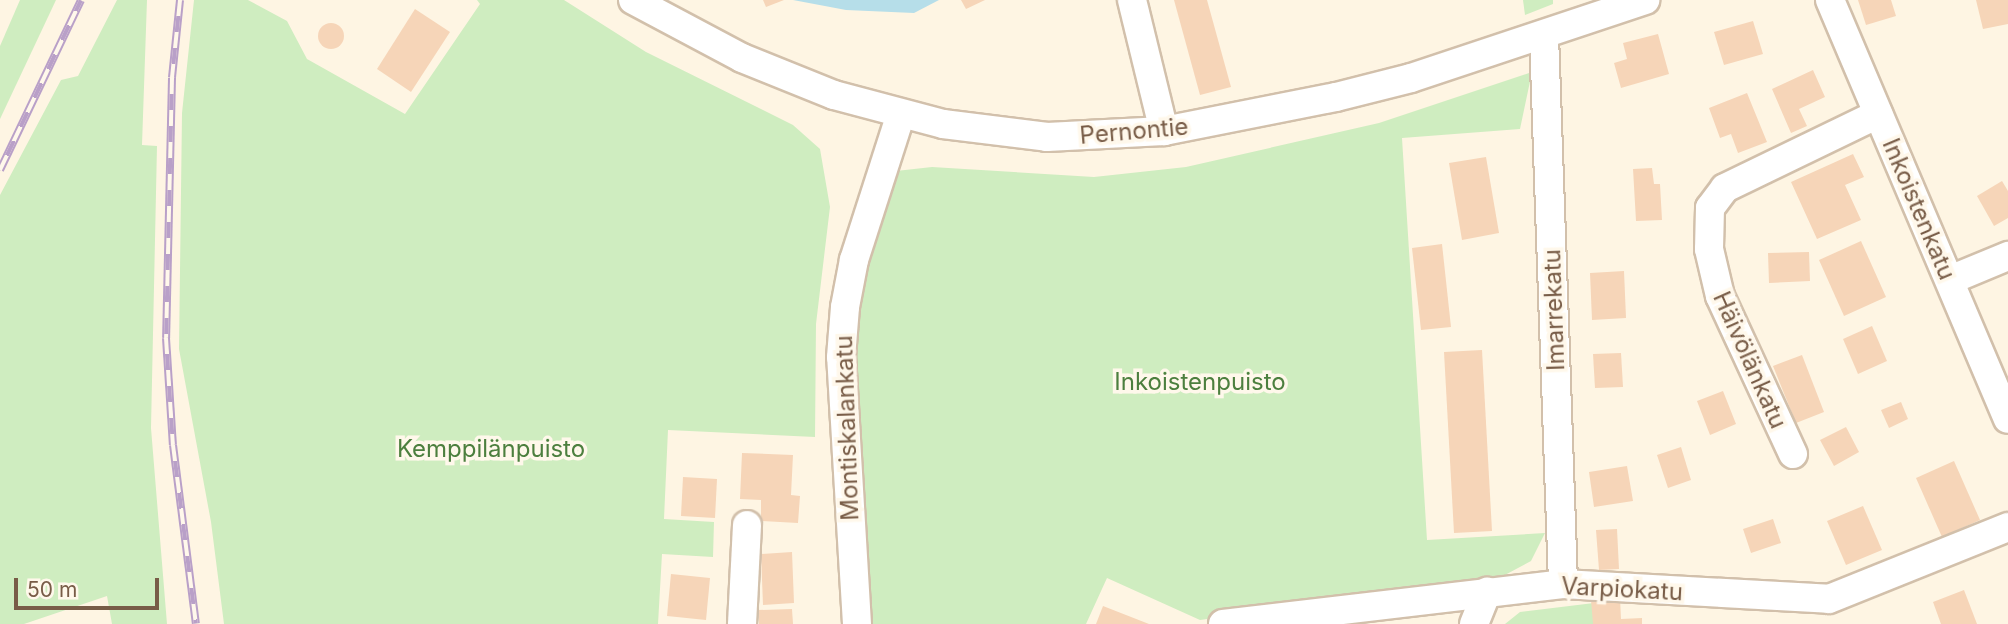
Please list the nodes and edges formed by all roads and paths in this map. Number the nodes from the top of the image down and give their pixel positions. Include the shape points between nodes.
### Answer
1 (633, 0) edge
2 (1132, 0) edge
3 (1644, 0) edge
4 (1830, 0) edge
5 (1544, 36) junction
6 (901, 114) junction
7 (1878, 114) junction
8 (1164, 131) junction
9 (2008, 256) edge
10 (1950, 280) junction
11 (2008, 419) edge
12 (1793, 453) dead end
13 (747, 525) dead end
14 (2008, 527) edge
15 (1563, 584) junction
16 (1487, 591) junction
17 (742, 624) edge
18 (857, 624) edge
19 (1223, 624) edge
20 (1474, 624) edge

1 - 6 street, Pernontie via 785,77
2 - 8 street
3 - 5 street, Pernontie
4 - 7 street, Inkoistenkatu
5 - 8 street, Pernontie via 1336,97
5 - 15 street, Imarrekatu
6 - 8 street, Pernontie via 1047,137
6 - 18 street, Montiskalankatu via 854,260 845,307 843,407
7 - 10 street, Inkoistenkatu
7 - 12 street, Häivölänkatu via 1725,188 1710,208 1709,249 1720,296
9 - 10 street
10 - 11 street, Inkoistenkatu
13 - 17 street
14 - 15 street, Varpiokatu via 1829,599
15 - 16 street, Varpiokatu
16 - 19 street, Varpiokatu
16 - 20 street

